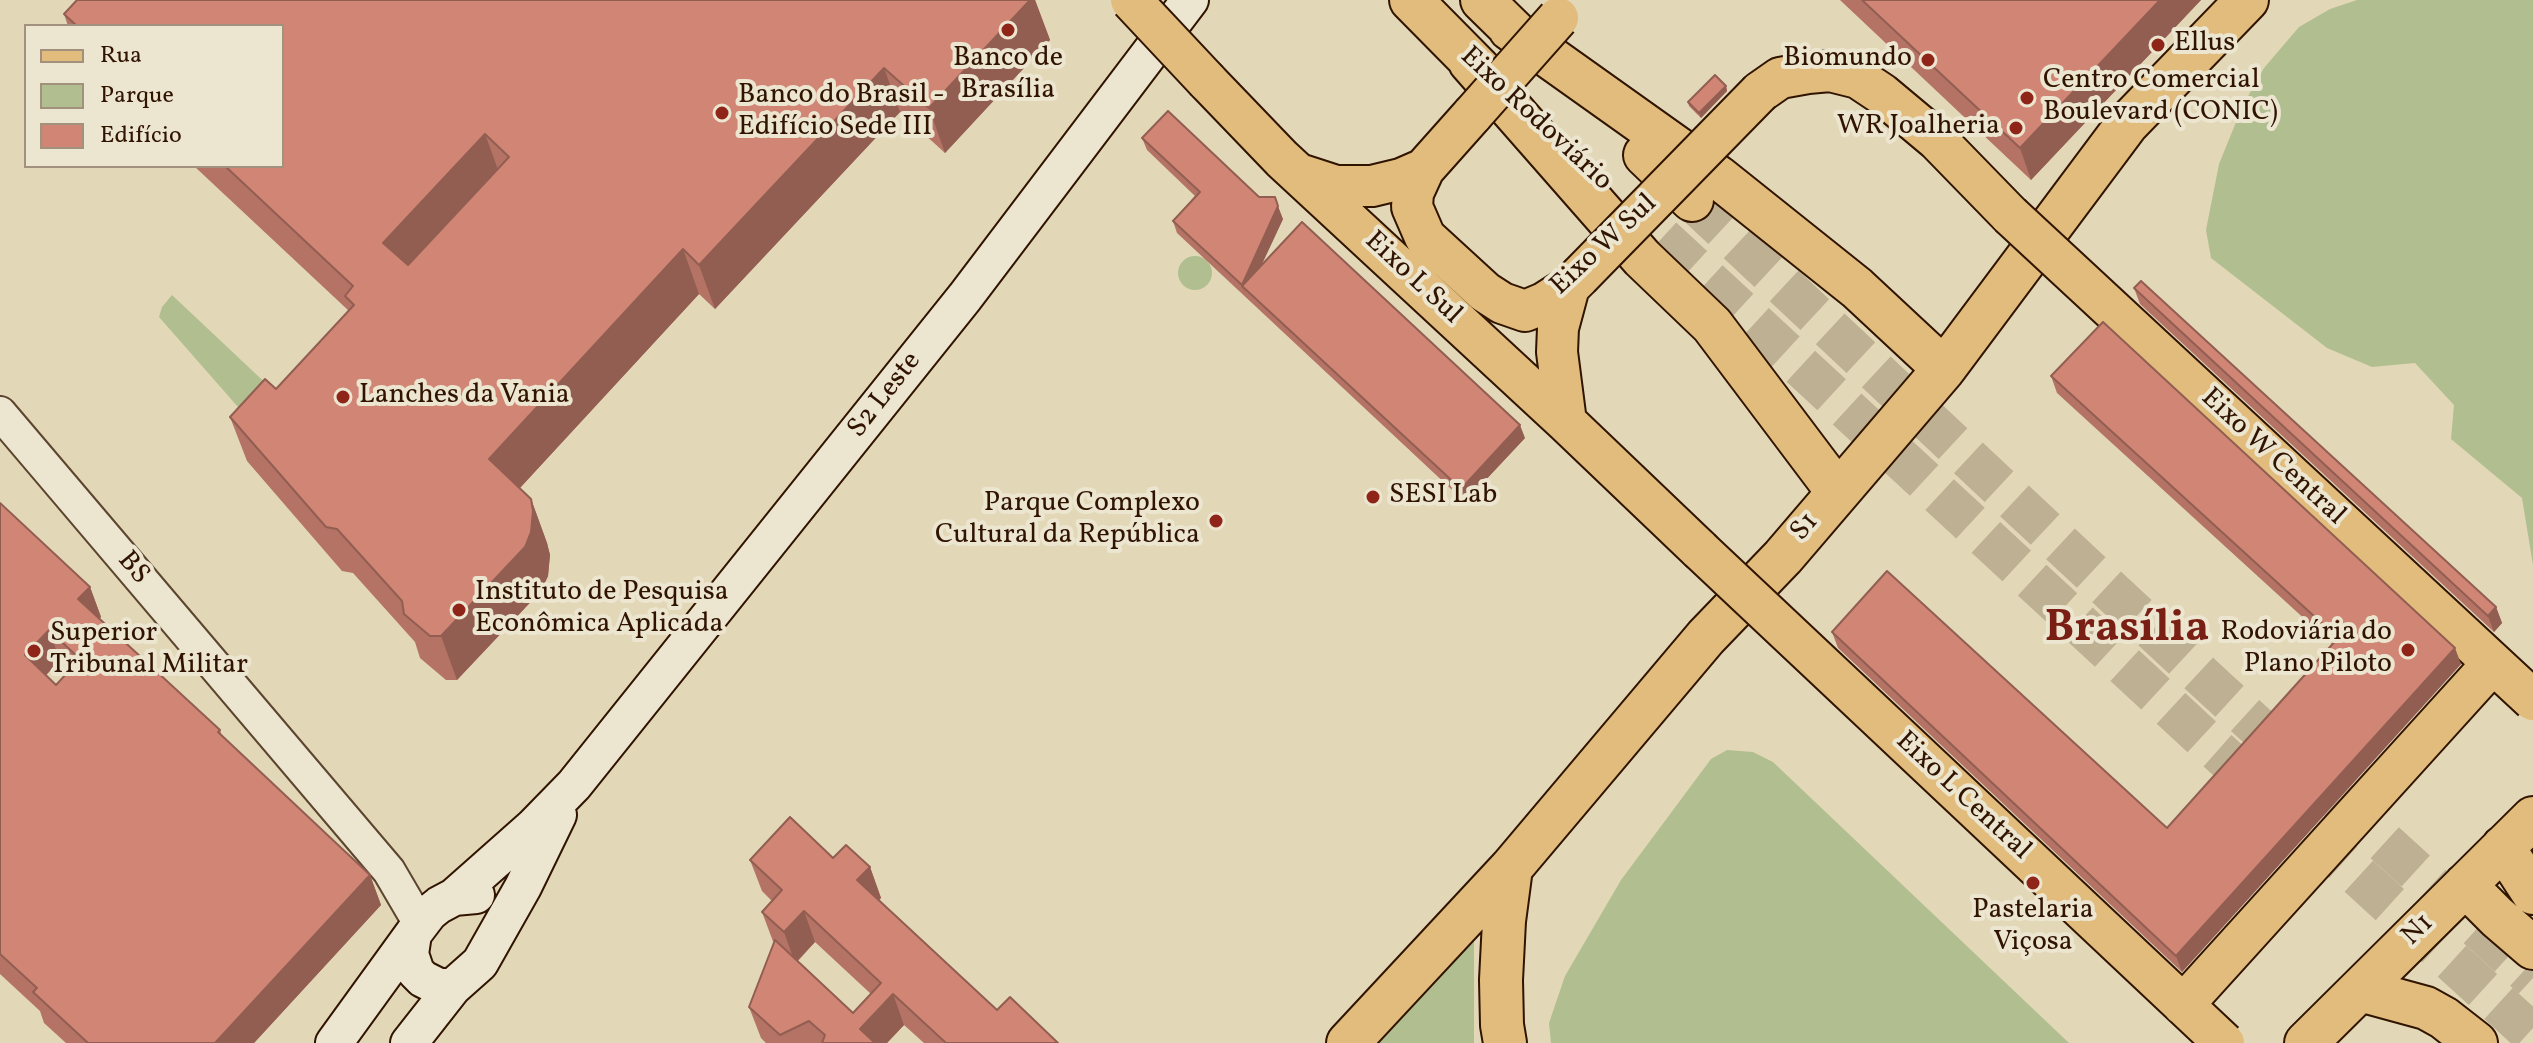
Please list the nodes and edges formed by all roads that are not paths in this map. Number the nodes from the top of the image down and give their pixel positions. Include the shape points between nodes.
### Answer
1 (1131, 0) edge
2 (1190, 0) edge
3 (1411, 0) edge
4 (2247, 0) edge
5 (1566, 9) edge
6 (1496, 14) edge
7 (1470, 62) junction
8 (1424, 169) junction
9 (1299, 174) junction
10 (1692, 200) tunnel mouth
11 (2010, 215) joint
12 (1662, 238) tunnel mouth
13 (1574, 282) junction
14 (1944, 369) junction
15 (0, 413) edge
16 (1566, 422) junction
17 (1837, 491) junction
18 (1700, 550) joint
19 (2493, 663) junction
20 (2533, 700) edge
21 (574, 785) junction
22 (2533, 818) edge
23 (2503, 847) junction
24 (1511, 868) junction
25 (2465, 885) junction
26 (2533, 893) edge
27 (431, 915) junction
28 (499, 927) junction
29 (2533, 948) edge
30 (453, 987) junction
31 (2360, 990) junction
32 (2183, 1005) junction
33 (334, 1043) edge
34 (409, 1043) edge
35 (1348, 1043) edge
36 (1505, 1043) edge
37 (2224, 1043) edge
38 (2306, 1043) edge
39 (2476, 1043) edge

1 - 9 main road, Eixo L Sul, bridge
2 - 21 main road, S2 Leste via 965,297
3 - 7 highway, Eixo Rodoviário
4 - 14 highway, S1 via 2127,124
5 - 8 main road, Eixo W Sul, bridge
6 - 10 highway, Eixo Rodoviário
6 - 14 highway via 1718,177 1857,288
7 - 12 highway, Eixo Rodoviário
7 - 17 highway via 1642,258 1712,325
8 - 9 main road via 1372,186 1336,186
8 - 13 main road, Eixo W Sul via 1412,207 1425,237 1485,292 1525,311
9 - 16 main road, Eixo L Sul
11 - 13 main road, Eixo W Sul, bridge via 1937,140 1882,94 1858,78 1830,71 1808,73 1780,78 1760,92
11 - 19 main road, Eixo W Central, bridge
13 - 16 main road via 1558,328
14 - 17 highway, S1
15 - 27 street, BS
16 - 18 main road, Eixo L Sul
17 - 24 highway, S1
18 - 32 main road, Eixo L Central, bridge
19 - 20 main road, Eixo W Central, bridge
19 - 32 main road, bridge
21 - 27 main road, S2 Leste
21 - 28 main road, S2 Leste
22 - 23 highway, N1
23 - 25 highway, N1
23 - 26 highway
24 - 35 highway, S1
24 - 36 highway via 1501,980
25 - 29 highway
25 - 31 highway, N1
27 - 28 main road via 474,894 488,902
27 - 30 main road via 410,954 423,979
27 - 33 main road, S2 Leste
28 - 30 main road via 480,963
30 - 34 main road
31 - 38 highway, N1
31 - 39 highway via 2426,1008
32 - 37 main road, Eixo L Central, bridge

